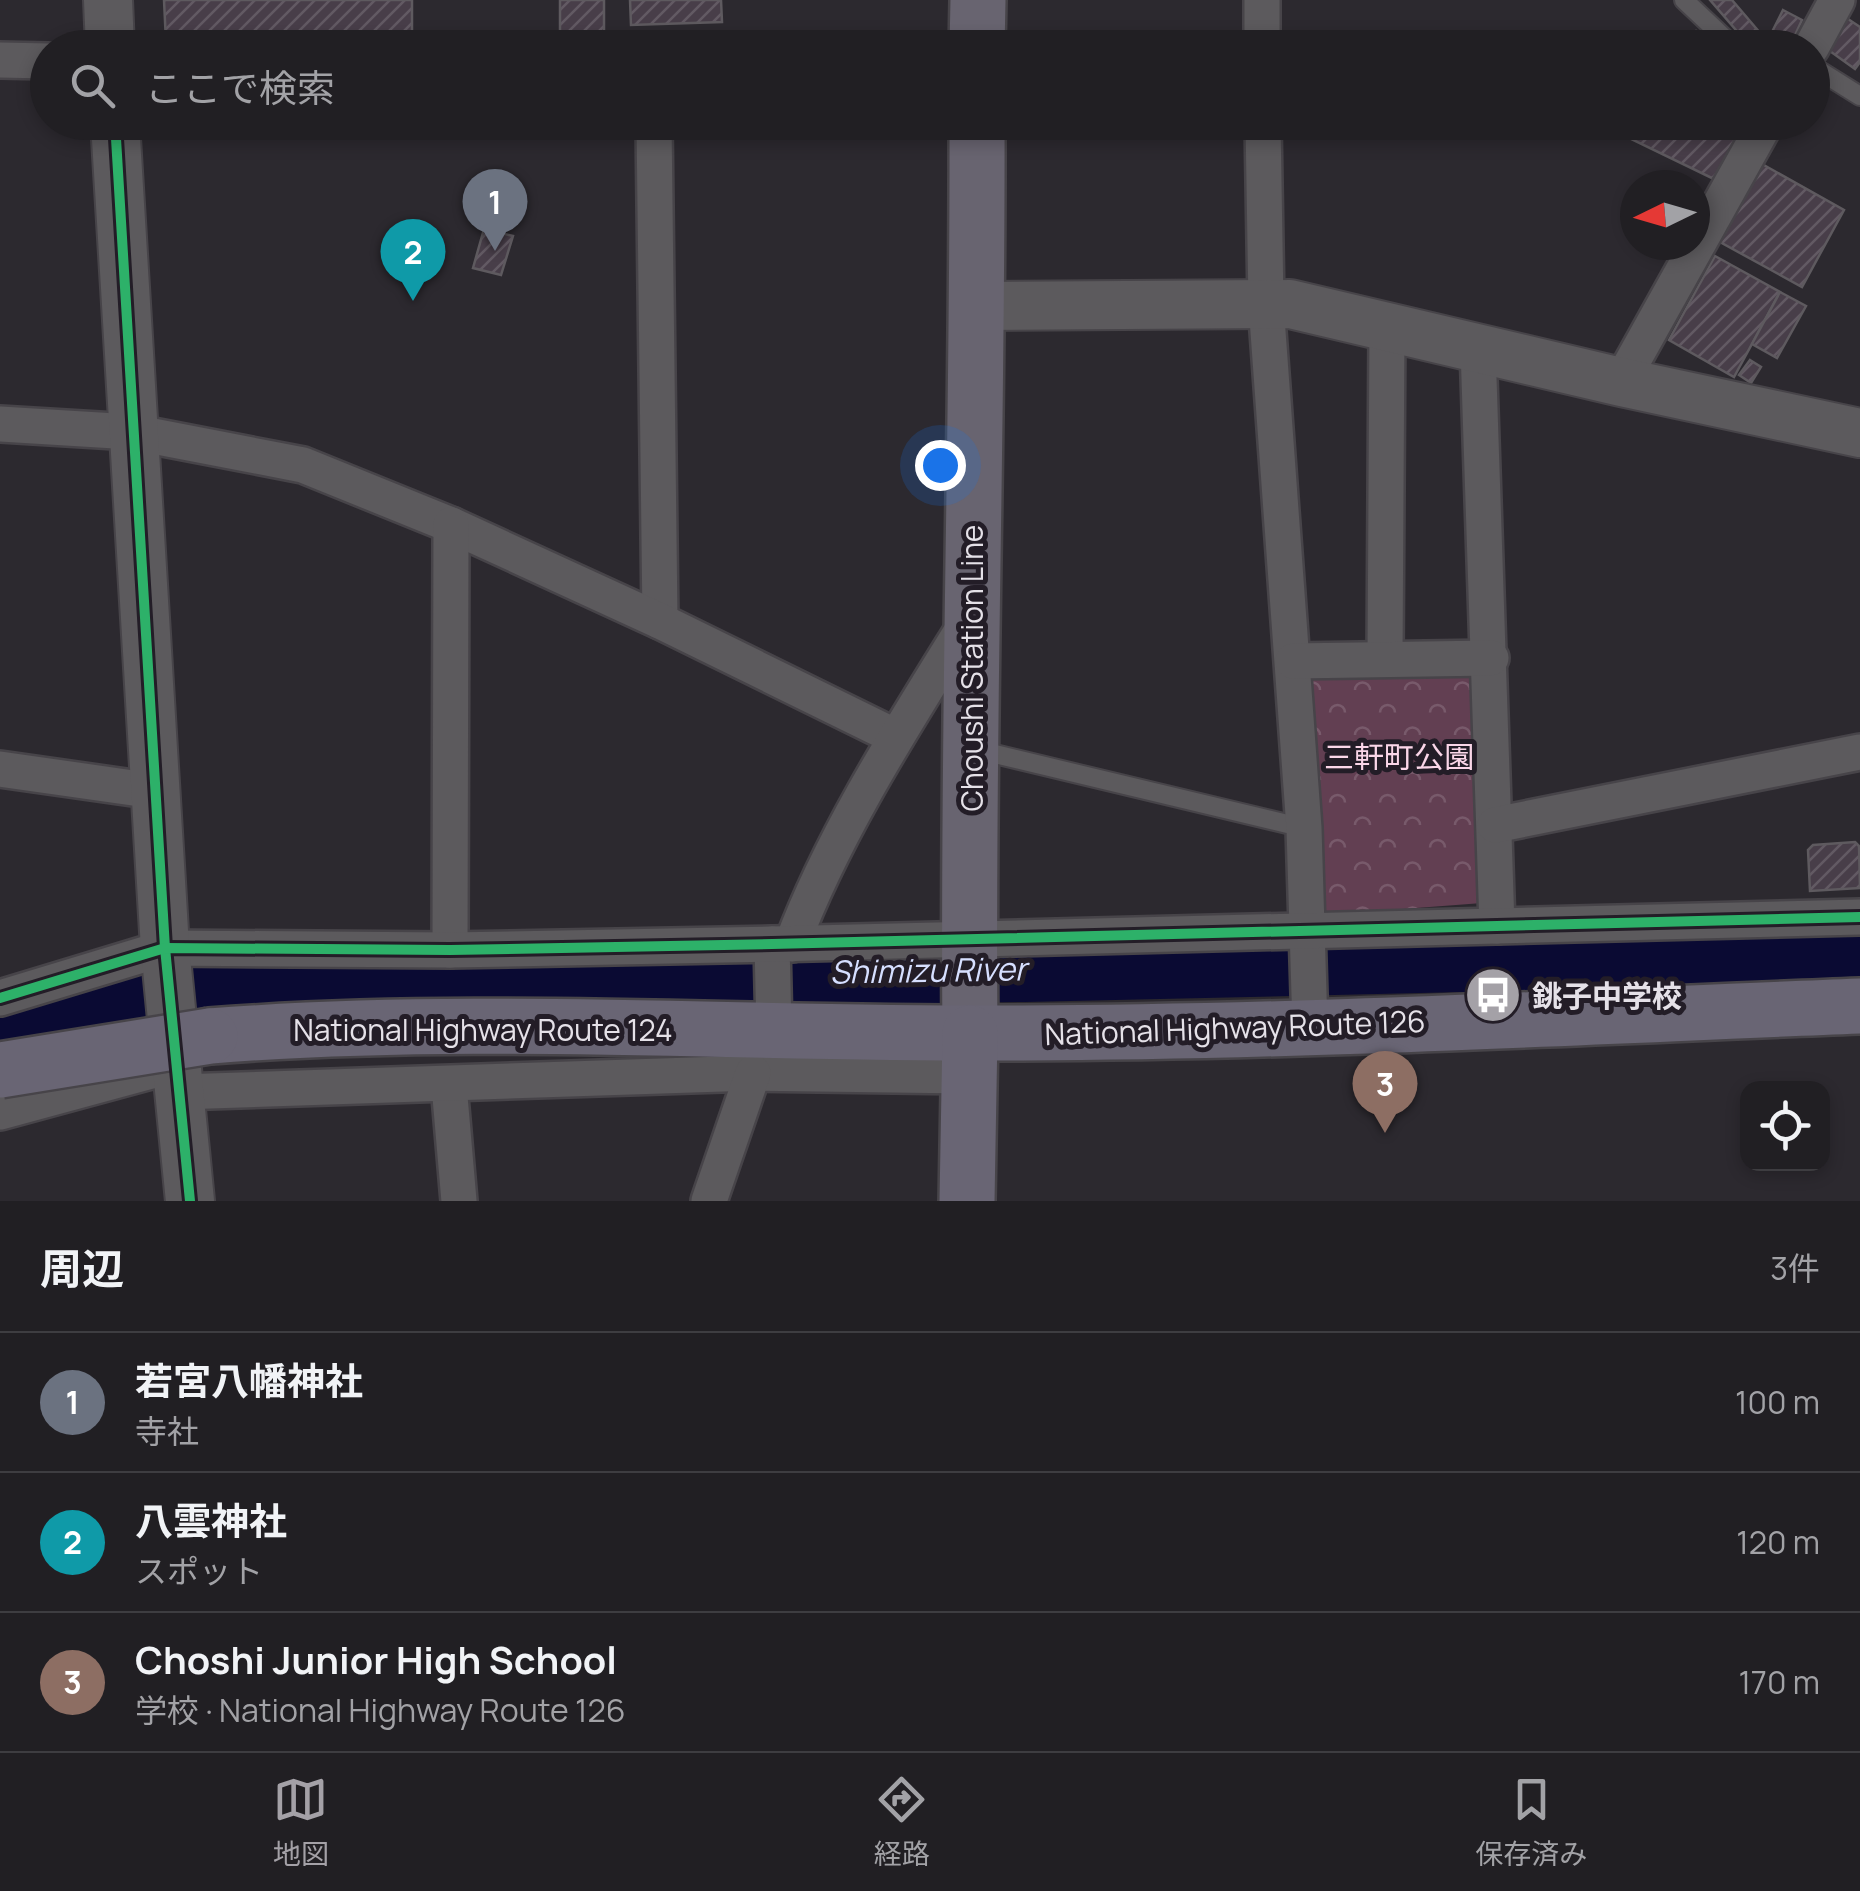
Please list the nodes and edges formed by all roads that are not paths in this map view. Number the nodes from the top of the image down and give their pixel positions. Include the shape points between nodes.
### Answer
1 (108, 0) edge
2 (978, 0) edge
3 (1262, 0) edge
4 (1684, 0) edge
5 (1837, 0) edge
6 (109, 30) edge
7 (977, 30) edge
8 (1262, 30) edge
9 (1716, 30) edge
10 (1821, 30) edge
11 (0, 60) edge
12 (30, 61) edge
13 (1830, 77) edge
14 (1860, 96) edge
15 (116, 140) edge
16 (654, 140) edge
17 (977, 140) edge
18 (1263, 140) edge
19 (1756, 140) edge
20 (1266, 304) junction
21 (978, 306) junction
22 (1386, 327) junction
23 (1478, 348) junction
24 (1621, 382) junction
25 (0, 424) edge
26 (132, 432) junction
27 (1860, 433) edge
28 (452, 525) junction
29 (970, 618) junction
30 (660, 621) junction
31 (1491, 658) junction
32 (1385, 659) junction
33 (1293, 661) junction
34 (896, 737) junction
35 (972, 748) junction
36 (1860, 752) edge
37 (0, 769) edge
38 (154, 791) junction
39 (1495, 824) junction
40 (1304, 828) junction
41 (1860, 917) edge
42 (1497, 926) junction
43 (1309, 930) junction
44 (968, 939) junction
45 (782, 944) junction
46 (165, 948) junction
47 (450, 950) junction
48 (0, 998) edge
49 (1860, 1006) edge
50 (1310, 1010) junction
51 (763, 1052) junction
52 (969, 1054) junction
53 (188, 1064) junction
54 (0, 1070) edge
55 (450, 1084) junction
56 (0, 1112) edge
57 (190, 1201) edge
58 (458, 1201) edge
59 (709, 1201) edge
60 (966, 1201) edge

1 - 6 street
2 - 7 main road
3 - 8 street
4 - 9 lane
5 - 10 street
11 - 12 street
13 - 14 lane
15 - 26 street
16 - 30 street
17 - 21 main road, Choushi Station Line
18 - 20 street
19 - 24 street
20 - 21 street
20 - 22 street
20 - 33 street
21 - 29 main road, Choushi Station Line
22 - 23 street
22 - 32 street
23 - 24 street
23 - 31 street
24 - 27 street
25 - 26 street
26 - 28 street via 302,465
26 - 38 street
28 - 30 street
28 - 47 street
29 - 34 street
29 - 35 main road, Choushi Station Line
30 - 34 street
31 - 32 street
31 - 39 street
32 - 33 street
33 - 40 street
34 - 45 street
35 - 40 lane
35 - 44 main road, Choushi Station Line
36 - 39 street
37 - 38 street
38 - 46 street
39 - 42 street
40 - 43 street
41 - 42 street
42 - 43 street
43 - 44 street
43 - 50 street
44 - 45 street
44 - 52 main road, Choushi Station Line
45 - 47 street
45 - 51 street
46 - 47 street
46 - 48 street
46 - 53 street
49 - 50 highway, National Highway Route 126
50 - 52 highway, National Highway Route 126
51 - 52 highway, National Highway Route 124
51 - 53 highway, National Highway Route 124 via 296,1029
51 - 55 street
51 - 59 street
52 - 60 highway
53 - 54 highway, National Highway Route 124, bridge
53 - 55 street
53 - 56 street
53 - 57 street
55 - 58 street

